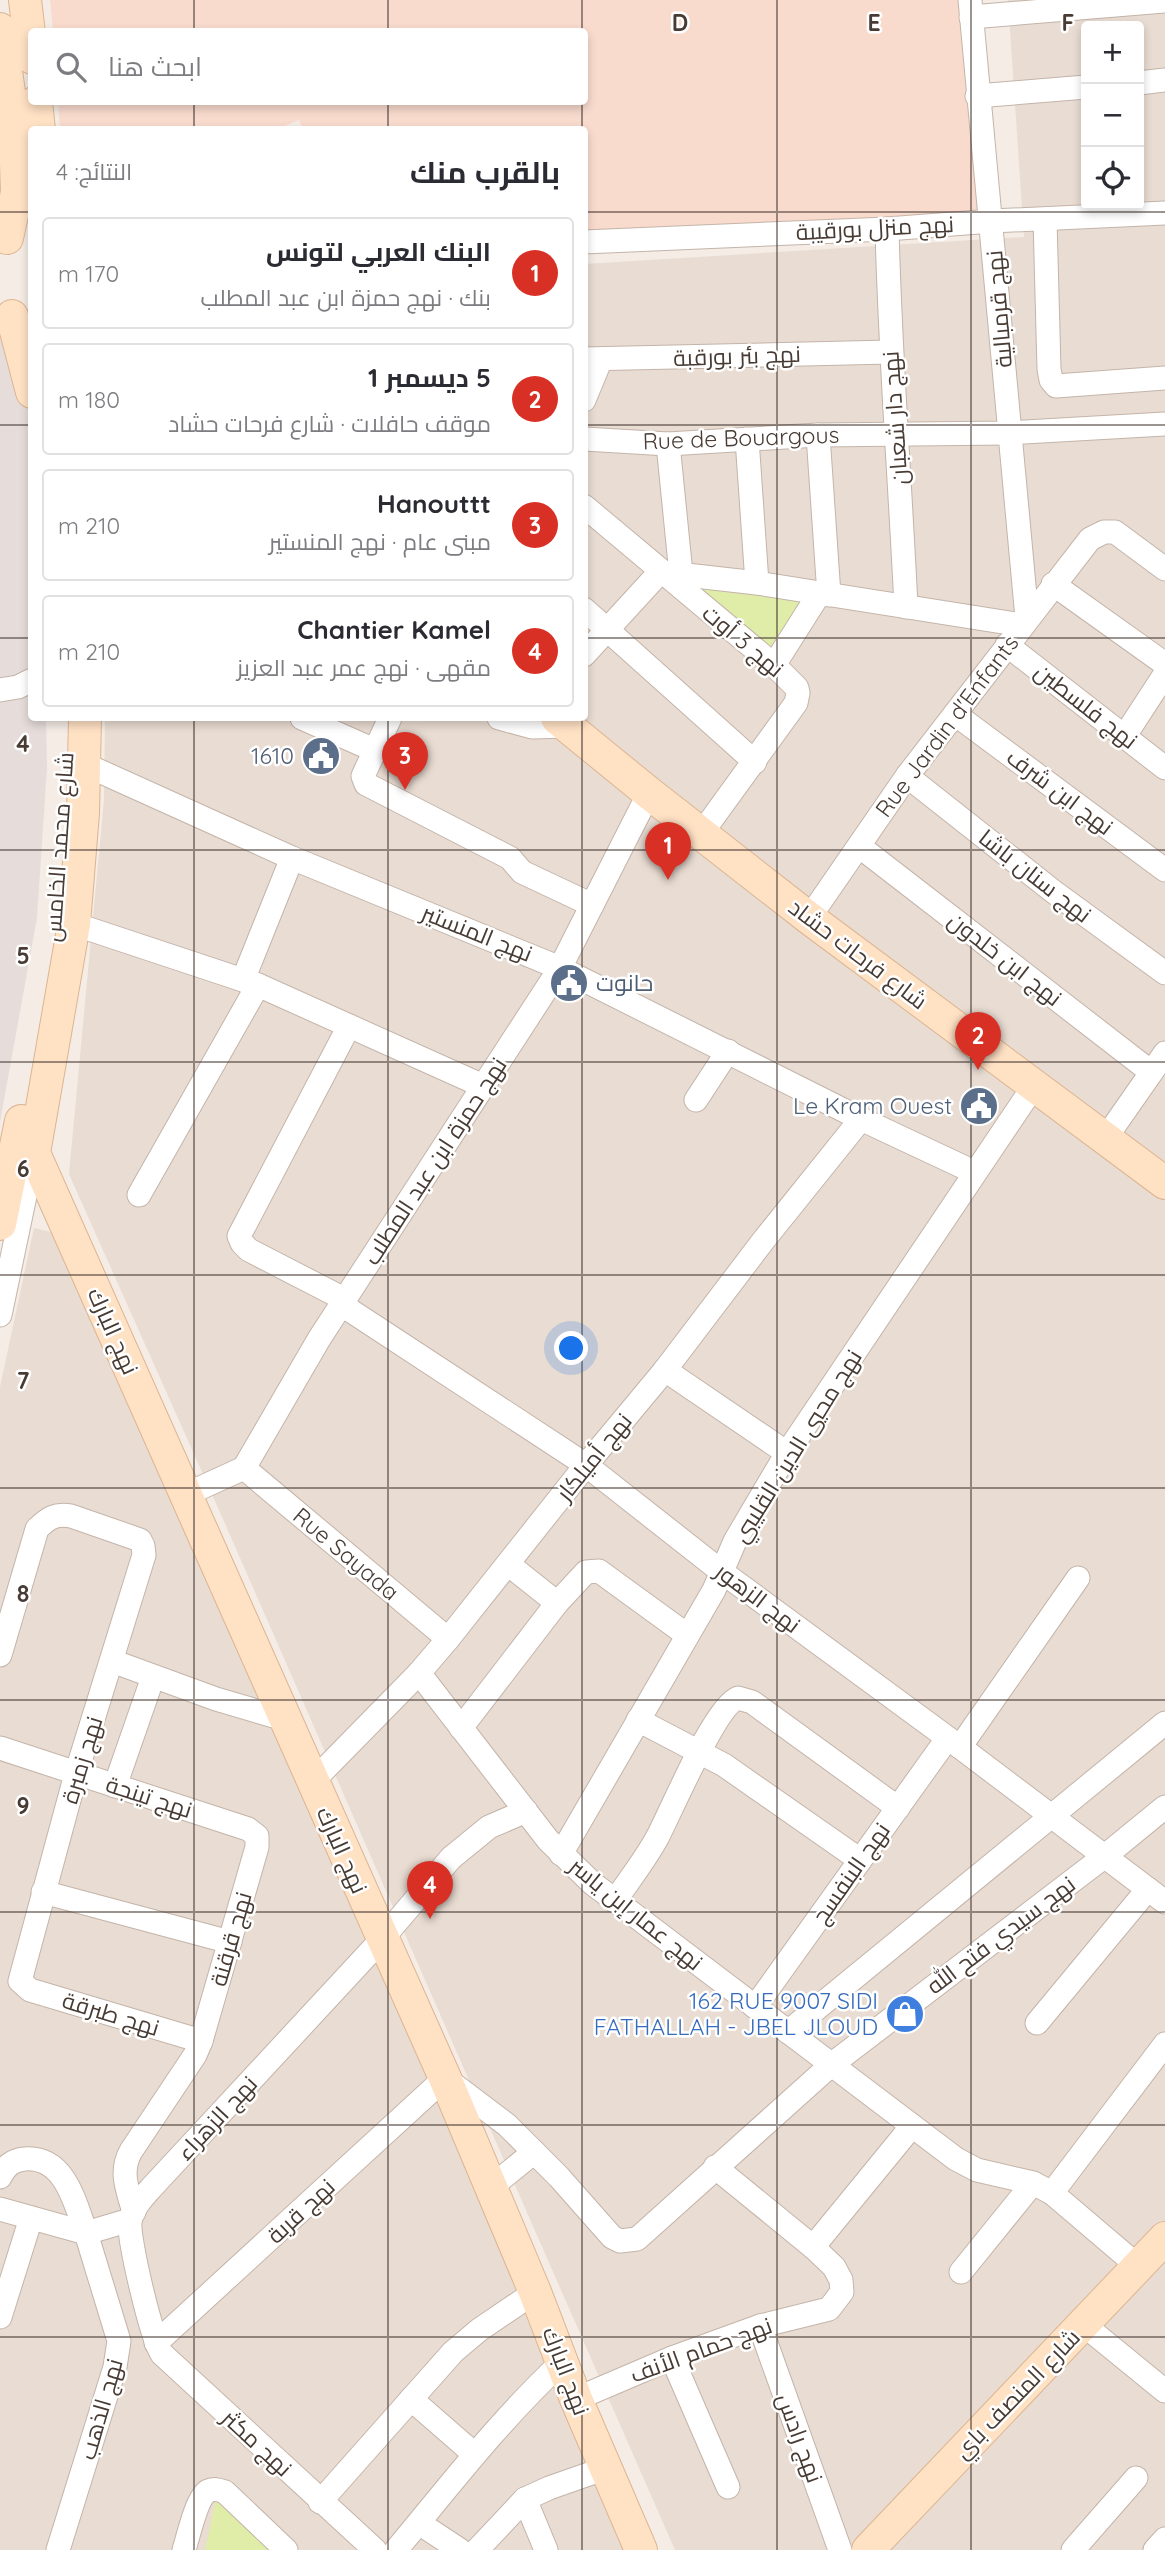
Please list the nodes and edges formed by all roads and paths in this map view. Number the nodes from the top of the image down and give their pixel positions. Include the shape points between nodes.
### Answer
1 (25, 0) edge
2 (1151, 1) edge
3 (1066, 5) edge
4 (970, 9) edge
5 (28, 28) edge
6 (0, 29) edge
7 (1165, 80) edge
8 (1144, 82) edge
9 (1081, 88) edge
10 (977, 96) junction
11 (36, 105) edge
12 (39, 126) edge
13 (1165, 213) edge
14 (1045, 219) junction
15 (992, 221) junction
16 (887, 229) junction
17 (13, 238) edge
18 (588, 242) edge
19 (9, 311) edge
20 (890, 352) junction
21 (593, 359) edge
22 (1165, 378) edge
23 (28, 379) edge
24 (588, 382) edge
25 (1165, 424) edge
26 (897, 433) junction
27 (1009, 433) junction
28 (818, 435) junction
29 (588, 439) edge
30 (747, 439) junction
31 (668, 443) junction
32 (588, 509) edge
33 (1165, 569) edge
34 (671, 573) junction
35 (757, 583) junction
36 (1053, 584) junction
37 (824, 594) junction
38 (906, 607) junction
39 (588, 612) edge
40 (1024, 622) junction
41 (608, 630) junction
42 (1007, 645) junction
43 (588, 651) edge
44 (1165, 664) edge
45 (774, 665) junction
46 (1165, 674) edge
47 (28, 682) edge
48 (0, 690) edge
49 (955, 713) junction
50 (65, 721) edge
51 (85, 721) edge
52 (309, 721) edge
53 (388, 721) edge
54 (510, 721) edge
55 (563, 722) edge
56 (1124, 737) junction
57 (374, 750) junction
58 (755, 762) junction
59 (86, 765) junction
60 (1165, 768) edge
61 (907, 776) junction
62 (649, 793) junction
63 (701, 834) junction
64 (859, 846) junction
65 (292, 858) junction
66 (1165, 870) edge
67 (592, 905) junction
68 (809, 918) junction
69 (74, 924) junction
70 (560, 968) junction
71 (1165, 973) edge
72 (251, 983) junction
73 (349, 1026) junction
74 (728, 1051) junction
75 (1165, 1053) edge
76 (1151, 1072) junction
77 (483, 1086) junction
78 (1033, 1087) junction
79 (696, 1100) dead end
80 (861, 1118) junction
81 (1105, 1139) junction
82 (34, 1153) junction
83 (974, 1172) junction
84 (1165, 1184) edge
85 (139, 1195) dead end
86 (0, 1224) edge
87 (344, 1303) junction
88 (0, 1315) edge
89 (665, 1370) junction
90 (787, 1454) junction
91 (586, 1465) junction
92 (244, 1468) junction
93 (185, 1495) junction
94 (508, 1564) junction
95 (722, 1572) junction
96 (1078, 1578) dead end
97 (557, 1603) junction
98 (687, 1635) junction
99 (448, 1639) junction
100 (0, 1655) edge
101 (112, 1661) junction
102 (419, 1673) junction
103 (153, 1677) junction
104 (285, 1719) junction
105 (638, 1720) junction
106 (1165, 1723) edge
107 (461, 1728) junction
108 (954, 1743) junction
109 (0, 1748) edge
110 (700, 1752) junction
111 (76, 1774) junction
112 (312, 1782) junction
113 (115, 1786) junction
114 (1165, 1807) edge
115 (898, 1808) junction
116 (526, 1811) junction
117 (1051, 1815) junction
118 (257, 1836) joint
119 (561, 1854) junction
120 (1105, 1856) junction
121 (860, 1860) junction
122 (43, 1892) junction
123 (1156, 1896) edge
124 (615, 1901) junction
125 (382, 1939) junction
126 (230, 1942) junction
127 (22, 1984) joint
128 (755, 2007) junction
129 (1037, 2023) dead end
130 (788, 2032) junction
131 (201, 2041) junction
132 (1165, 2044) edge
133 (831, 2064) junction
134 (444, 2078) junction
135 (912, 2126) junction
136 (534, 2152) junction
137 (715, 2167) junction
138 (0, 2177) edge
139 (490, 2188) junction
140 (1042, 2188) junction
141 (0, 2208) edge
142 (132, 2216) junction
143 (31, 2218) junction
144 (86, 2233) junction
145 (1165, 2238) edge
146 (813, 2247) junction
147 (1139, 2267) junction
148 (961, 2272) dead end
149 (535, 2292) junction
150 (0, 2317) edge
151 (1084, 2325) junction
152 (760, 2326) junction
153 (153, 2335) junction
154 (120, 2341) junction
155 (672, 2358) junction
156 (562, 2362) junction
157 (1165, 2391) edge
158 (411, 2399) junction
159 (576, 2399) junction
160 (473, 2453) junction
161 (606, 2468) junction
162 (1136, 2478) dead end
163 (728, 2487) dead end
164 (525, 2499) junction
165 (320, 2501) junction
166 (419, 2523) junction
167 (1165, 2539) edge
168 (367, 2548) edge
169 (58, 2550) edge
170 (184, 2550) edge
171 (286, 2550) edge
172 (396, 2550) edge
173 (460, 2550) edge
174 (477, 2550) edge
175 (547, 2550) edge
176 (641, 2550) edge
177 (840, 2550) edge
178 (868, 2550) edge
179 (1073, 2550) edge
180 (1156, 2550) edge

1 - 5 street
2 - 3 street
3 - 4 street
4 - 10 street, نهج قرمبالية
6 - 17 street via 15,134
7 - 8 street
9 - 10 street
10 - 15 street, نهج قرمبالية
11 - 12 street
13 - 14 street, نهج منزل بورقيبة
14 - 15 street, نهج منزل بورقيبة
14 - 22 street via 1051,380 1056,386
15 - 16 street, نهج منزل بورقيبة
15 - 27 street, نهج قرمبالية
16 - 18 street, نهج منزل بورقيبة
16 - 20 street, نهج دار شعبان
19 - 23 street
20 - 21 street, نهج بئر بورقبة
20 - 26 street, نهج دار شعبان
21 - 24 street
25 - 27 street, Rue de Bouargous
26 - 27 street, Rue de Bouargous
26 - 28 street, Rue de Bouargous
26 - 38 street, نهج دار شعبان
27 - 40 street, نهج قرمبالية
28 - 30 street, Rue de Bouargous
28 - 37 street
29 - 31 street, Rue de Bouargous
30 - 31 street, Rue de Bouargous
30 - 35 street
31 - 34 street
32 - 34 street, نهج 3 أوت
33 - 36 street, Rue Jardin d'Enfants via 1115,533 1104,532 1090,539
34 - 35 street
34 - 41 street
34 - 45 street, نهج 3 أوت
35 - 37 street
36 - 40 street, Rue Jardin d'Enfants
36 - 44 street
37 - 38 street
37 - 45 street
38 - 40 street
39 - 41 street
40 - 42 street, Rue Jardin d'Enfants
41 - 43 street
41 - 58 street
42 - 49 street, Rue Jardin d'Enfants
42 - 56 street, نهج فلسطين
45 - 58 street, نهج 3 أوت via 794,684 798,698
46 - 56 street
47 - 48 street
49 - 61 street, Rue Jardin d'Enfants
49 - 66 street, نهج ابن شرف
50 - 86 street, شارع محمد الخامس via 66,783 56,926
51 - 59 street
52 - 57 street
53 - 57 street
54 - 55 street via 532,727
55 - 62 street, شارع فرحات حشاد
56 - 60 street, نهج فلسطين
57 - 67 street via 363,776 366,784 510,858 522,872
58 - 63 street, نهج 3 أوت
59 - 65 street, نهج المنستير
59 - 69 street
61 - 64 street, Rue Jardin d'Enfants
61 - 71 street, نهج سنان باشا
62 - 63 street, شارع فرحات حشاد
62 - 67 street, نهج حمزة ابن عبد المطلب
63 - 68 street, شارع فرحات حشاد
64 - 68 street, Rue Jardin d'Enfants
64 - 76 street, نهج ابن خلدون
65 - 70 street, نهج المنستير
65 - 72 street
67 - 70 street, نهج حمزة ابن عبد المطلب
68 - 78 street, شارع فرحات حشاد
69 - 72 street
69 - 82 street
70 - 74 street, نهج المنستير
70 - 77 street, نهج حمزة ابن عبد المطلب
72 - 73 street
72 - 85 street
73 - 77 street
73 - 87 street, نهج الزهور via 239,1236 249,1250
74 - 79 street
74 - 80 street, نهج المنستير
75 - 76 street
76 - 81 street
77 - 87 street, نهج حمزة ابن عبد المطلب
78 - 81 street, شارع فرحات حشاد
78 - 83 street, نهج محيي الدين القليبي
80 - 83 street, نهج المنستير
80 - 89 street, نهج أميلكار
81 - 84 street, شارع فرحات حشاد
82 - 88 street
82 - 93 street, نهج البارك
83 - 90 street, نهج محيي الدين القليبي
87 - 91 street, نهج الزهور
87 - 92 street, نهج حمزة ابن عبد المطلب
89 - 90 street
89 - 91 street, نهج أميلكار
90 - 95 street, نهج محيي الدين القليبي via 735,1541
91 - 94 street, نهج أميلكار
91 - 95 street, نهج الزهور
92 - 93 street
92 - 99 street, Rue Sayada
93 - 104 street, نهج البارك
94 - 97 street
94 - 99 street, نهج أميلكار
95 - 98 street, نهج محيي الدين القليبي
95 - 108 street, نهج الزهور
96 - 108 street, نهج البنفسج
97 - 98 street via 581,1576 599,1571
97 - 107 street
98 - 105 street, نهج محيي الدين القليبي
99 - 102 street, نهج أميلكار
100 - 101 street, نهج زمبرة via 37,1529 61,1514 137,1538 143,1546
101 - 103 street
101 - 111 street, نهج زمبرة
102 - 107 street, نهج عمار إبن ياسر
102 - 112 street, نهج أميلكار
103 - 104 street
103 - 113 street
104 - 112 street, نهج البارك
105 - 110 street
105 - 119 street, نهج محيي الدين القليبي
106 - 117 street
107 - 116 street, نهج عمار إبن ياسر
108 - 115 street, نهج البنفسج
108 - 117 street, نهج الزهور
109 - 111 street, نهج تينجة
110 - 115 street via 728,1704 748,1699
110 - 121 street
110 - 124 street via 656,1840
111 - 113 street, نهج تينجة
111 - 122 street, نهج زمبرة
112 - 125 street, نهج البارك
113 - 118 street, نهج تينجة via 248,1829
114 - 120 street, نهج سيدي فتح الله
115 - 121 street, نهج البنفسج
116 - 119 street, نهج عمار إبن ياسر
116 - 125 street, نهج الزهراء via 469,1841
117 - 120 street, نهج الزهور
117 - 130 street
118 - 126 street, نهج قرقنة
119 - 124 street, نهج عمار إبن ياسر
120 - 123 street, نهج الزهور
120 - 133 street, نهج سيدي فتح الله
121 - 128 street, نهج البنفسج
122 - 126 street
122 - 127 street, نهج زمبرة via 20,1977
123 - 129 street
124 - 128 street, نهج عمار إبن ياسر
125 - 134 street, نهج البارك
125 - 142 street, نهج الزهراء via 153,2186
126 - 131 street, نهج قرقنة
127 - 131 street, نهج طبرقة
128 - 130 street, نهج عمار إبن ياسر
130 - 133 street, نهج عمار إبن ياسر
131 - 142 street, نهج قرقنة via 127,2158 124,2175
132 - 140 street
133 - 135 street, نهج عمار إبن ياسر
133 - 137 street, نهج سيدي فتح الله
134 - 136 street via 489,2110
134 - 139 street, نهج البارك
134 - 153 street, نهج قربة
135 - 140 street, نهج عمار إبن ياسر via 977,2170
135 - 146 street
136 - 137 street, نهج سيدي فتح الله via 612,2238 620,2241 632,2241 649,2230
136 - 139 street
137 - 146 street
138 - 144 street, نهج الذهب via 11,2162 47,2162 67,2185
139 - 149 street, نهج البارك
140 - 147 street, نهج عمار إبن ياسر
140 - 148 street
141 - 143 street
142 - 144 street
142 - 153 street via 131,2236
143 - 144 street
143 - 150 street
144 - 154 street, نهج الذهب
145 - 147 street, شارع المنصف باي
146 - 152 street, نهج حمام الأنف via 834,2267 842,2292 829,2309
147 - 151 street, شارع المنصف باي
149 - 156 street, نهج البارك
149 - 158 street via 453,2352
151 - 157 street
151 - 178 street, شارع المنصف باي
152 - 155 street, نهج حمام الأنف
152 - 177 street, نهج رادس
153 - 154 street, نهج قربة
153 - 165 street, نهج مكثر via 169,2361
154 - 169 street, نهج الذهب
155 - 159 street, نهج حمام الأنف
155 - 163 street
156 - 159 street, نهج البارك
156 - 160 street
158 - 160 street
158 - 165 street
159 - 161 street, نهج البارك
160 - 166 street
161 - 164 street
161 - 176 street, نهج البارك
162 - 179 street
164 - 174 street
164 - 175 street
165 - 168 street, نهج مكثر
166 - 172 street
166 - 173 street
167 - 180 street
170 - 171 street via 202,2497 216,2489 225,2492

